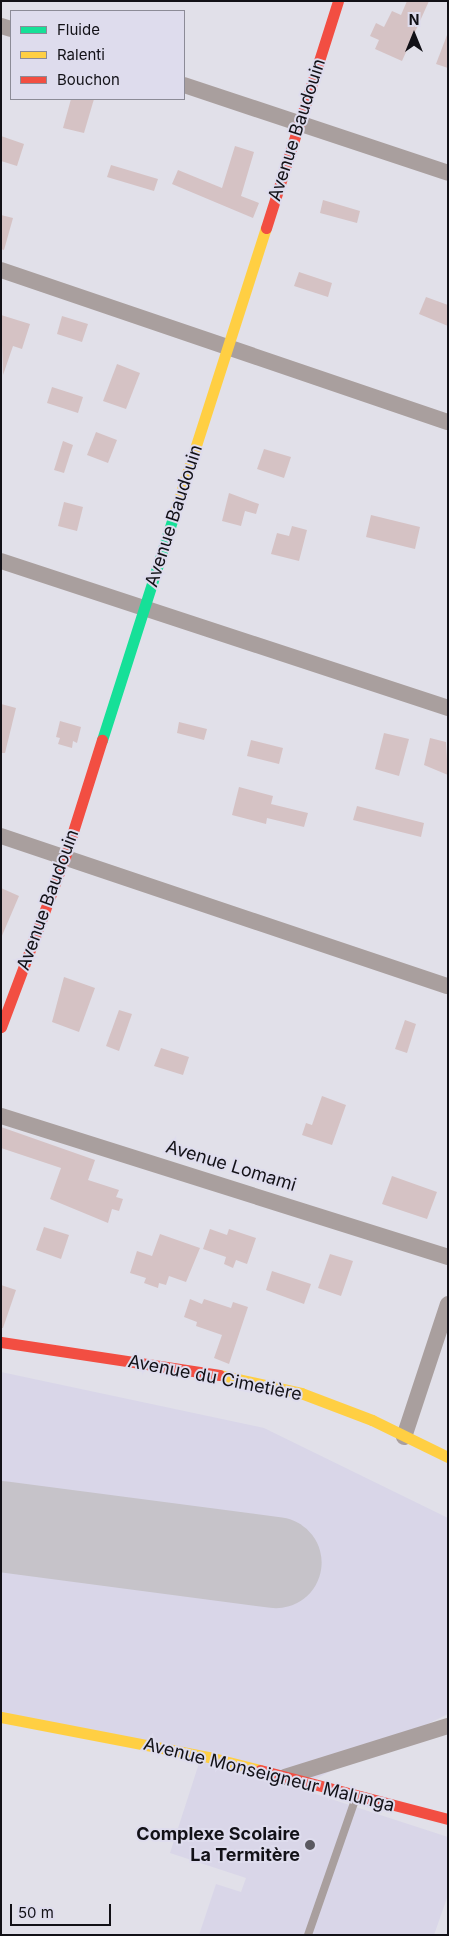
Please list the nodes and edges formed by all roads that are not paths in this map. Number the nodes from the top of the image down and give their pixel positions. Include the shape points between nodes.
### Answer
1 (338, 1) edge
2 (185, 85) edge
3 (299, 122) junction
4 (448, 173) edge
5 (1, 270) edge
6 (227, 347) junction
7 (448, 422) edge
8 (1, 561) edge
9 (144, 608) junction
10 (448, 708) edge
11 (1, 836) edge
12 (65, 857) junction
13 (448, 986) edge
14 (1, 1027) edge
15 (1, 1116) edge
16 (448, 1257) edge
17 (448, 1304) edge
18 (1, 1342) edge
19 (404, 1436) junction
20 (448, 1456) edge
21 (1, 1717) edge
22 (448, 1726) edge
23 (285, 1776) junction
24 (356, 1797) junction
25 (448, 1819) edge
26 (308, 1935) edge

1 - 3 street, Avenue Baudouin
2 - 3 street
3 - 4 street
3 - 6 street, Avenue Baudouin
5 - 6 street
6 - 7 street
6 - 9 street, Avenue Baudouin
8 - 9 street
9 - 10 street
9 - 12 street, Avenue Baudouin
11 - 12 street
12 - 13 street
12 - 14 street, Avenue Baudouin
15 - 16 street, Avenue Lomami
17 - 19 street
18 - 19 street, Avenue du Cimetière via 224,1376 301,1394 372,1420
19 - 20 street, Avenue du Cimetière
21 - 23 street, Avenue Monseigneur Malunga via 209,1757
22 - 23 street
23 - 24 street, Avenue Monseigneur Malunga
24 - 25 street, Avenue Monseigneur Malunga
24 - 26 lane

